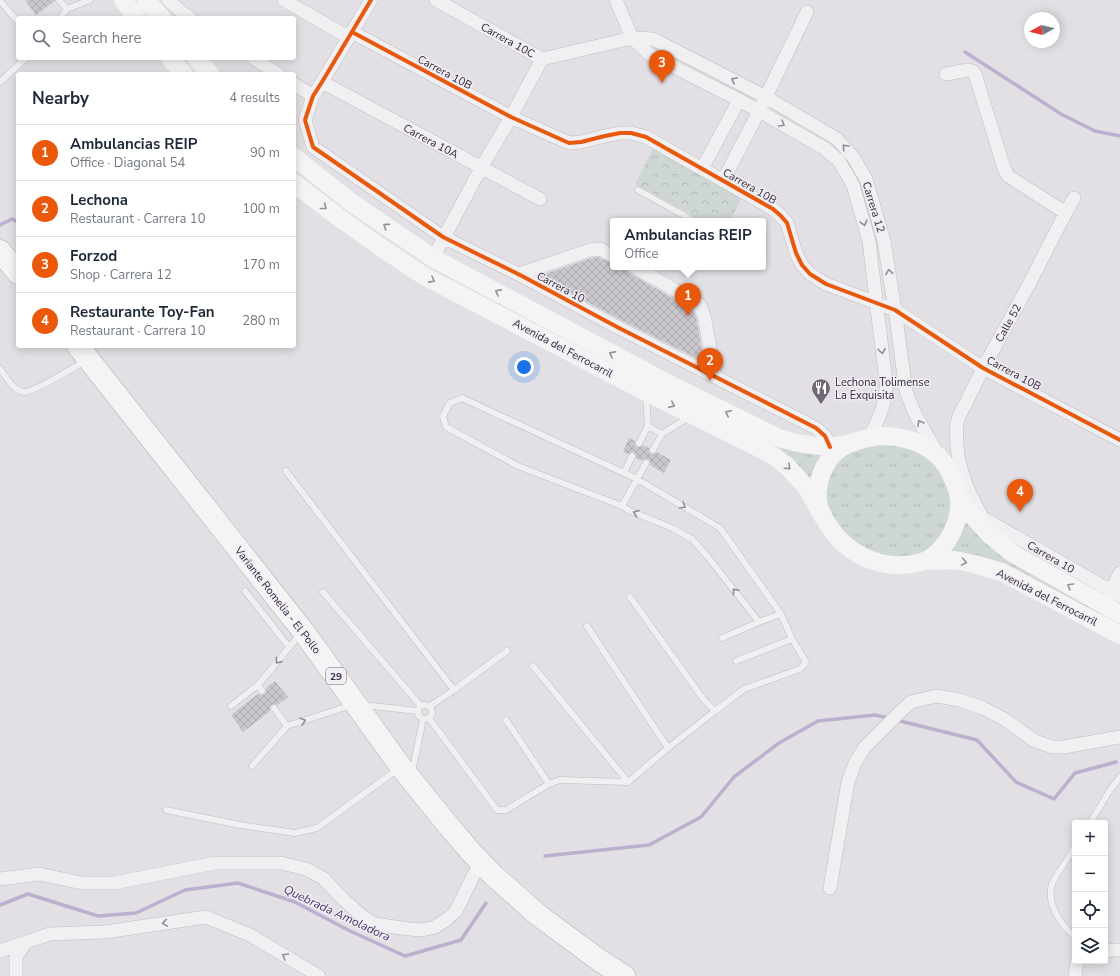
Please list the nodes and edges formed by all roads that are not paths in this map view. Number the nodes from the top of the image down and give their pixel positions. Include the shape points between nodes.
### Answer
1 (59, 0) edge
2 (90, 0) edge
3 (123, 0) edge
4 (146, 0) edge
5 (168, 0) edge
6 (284, 0) edge
7 (371, 0) edge
8 (436, 0) edge
9 (616, 0) edge
10 (0, 1) edge
11 (67, 9) junction
12 (806, 12) dead end
13 (62, 16) edge
14 (135, 16) edge
15 (160, 16) edge
16 (187, 16) edge
17 (16, 20) edge
18 (350, 35) junction
19 (632, 38) junction
20 (542, 59) junction
21 (24, 60) edge
22 (172, 60) edge
23 (198, 60) edge
24 (256, 60) edge
25 (182, 72) edge
26 (208, 72) edge
27 (275, 72) edge
28 (946, 74) dead end
29 (0, 82) edge
30 (322, 82) junction
31 (296, 85) edge
32 (313, 96) junction
33 (766, 97) junction
34 (739, 100) junction
35 (759, 111) junction
36 (511, 117) junction
37 (296, 159) edge
38 (481, 168) junction
39 (702, 169) junction
40 (866, 180) junction
41 (723, 181) junction
42 (296, 185) edge
43 (853, 185) junction
44 (638, 190) dead end
45 (1074, 198) dead end
46 (540, 200) dead end
47 (1066, 213) junction
48 (682, 214) junction
49 (680, 218) edge
50 (689, 218) edge
51 (443, 238) junction
52 (0, 251) edge
53 (610, 254) edge
54 (433, 258) junction
55 (16, 271) edge
56 (652, 271) edge
57 (519, 274) junction
58 (876, 303) junction
59 (895, 310) junction
60 (83, 353) edge
61 (983, 368) junction
62 (0, 369) edge
63 (715, 376) junction
64 (646, 392) junction
65 (692, 415) junction
66 (648, 426) junction
67 (662, 434) junction
68 (870, 437) junction
69 (1120, 440) edge
70 (639, 443) dead end
71 (849, 444) junction
72 (830, 446) junction
73 (653, 450) dead end
74 (632, 456) dead end
75 (939, 457) junction
76 (646, 463) dead end
77 (286, 471) dead end
78 (624, 473) junction
79 (637, 479) junction
80 (959, 498) junction
81 (622, 506) junction
82 (823, 517) junction
83 (983, 518) joint
84 (925, 561) junction
85 (1120, 573) edge
86 (245, 590) dead end
87 (323, 592) dead end
88 (630, 597) dead end
89 (1111, 598) edge
90 (781, 614) junction
91 (1120, 614) edge
92 (759, 622) junction
93 (587, 626) dead end
94 (303, 631) junction
95 (1120, 635) edge
96 (722, 638) dead end
97 (792, 639) junction
98 (289, 647) junction
99 (507, 651) dead end
100 (736, 661) dead end
101 (533, 666) dead end
102 (258, 685) junction
103 (454, 690) junction
104 (262, 691) dead end
105 (357, 704) junction
106 (231, 706) dead end
107 (430, 706) junction
108 (274, 708) dead end
109 (419, 708) junction
110 (715, 711) junction
111 (426, 718) junction
112 (506, 720) dead end
113 (287, 726) junction
114 (1120, 737) edge
115 (668, 748) junction
116 (252, 766) dead end
117 (406, 773) junction
118 (1120, 777) edge
119 (628, 782) junction
120 (549, 784) junction
121 (166, 810) dead end
122 (1092, 820) edge
123 (1072, 852) edge
124 (481, 863) junction
125 (0, 879) edge
126 (830, 888) dead end
127 (1072, 934) edge
128 (26, 942) junction
129 (0, 950) edge
130 (1077, 964) edge
131 (16, 976) edge
132 (319, 976) edge
133 (624, 976) edge
134 (1075, 976) edge

1 - 11 lane
2 - 11 lane
3 - 14 main road
4 - 15 main road
5 - 16 street
6 - 18 street, Carrera 10B
7 - 18 street
8 - 20 street, Carrera 10C
9 - 19 street, Carrera 12
10 - 17 lane
11 - 13 lane
12 - 33 street
18 - 30 street
18 - 36 street, Carrera 10B
19 - 20 street, Carrera 10C
33 -> 19 street, Carrera 12 via 653,39
19 - 34 street, Carrera 12 via 649,54
20 - 36 street
21 - 29 lane
22 - 25 main road
23 - 26 main road
24 - 27 street
28 - 47 street via 973,71 1008,176
30 - 32 street
30 - 38 street, Carrera 10A
31 - 32 street
32 - 51 street, Carrera 10 via 305,120 313,147
33 - 35 street
40 -> 33 street, Carrera 12 via 853,157 837,139
34 - 35 street, Carrera 12
34 - 39 street
35 - 41 street
35 -> 43 street, Carrera 12 via 824,148 839,160
36 - 38 street
36 - 39 street, Carrera 10B via 569,143 631,133 646,137
54 -> 37 main road, Avenida del Ferrocarril via 352,203
38 - 46 street, Carrera 10A
38 - 51 street
39 - 41 street, Carrera 10B
40 - 43 street
59 -> 40 street, Carrera 12 via 884,241
41 - 58 street, Carrera 10B via 781,216 787,223 802,265 810,274 826,284
42 -> 64 main road, Avenida del Ferrocarril via 342,220 424,276
43 -> 58 street, Carrera 12 via 869,240
44 - 48 lane
45 - 47 street, Calle 52
47 - 61 street, Calle 52
48 - 49 lane
48 - 50 lane
51 - 54 street
51 - 57 street, Carrera 10
52 - 55 highway
53 - 57 street via 600,249 590,250
72 -> 54 main road, Avenida del Ferrocarril via 794,442 763,431 669,384
56 - 63 street via 699,304 704,315
57 - 63 street, Carrera 10
58 - 59 street, Carrera 10B
58 -> 68 street, Carrera 12 via 886,392 884,404
59 - 61 street, Carrera 10B
75 -> 59 street, Carrera 12 via 914,412 906,391
60 - 62 lane via 34,389 24,392 15,388
60 - 94 highway, Variante Romelia - El Pollo / 29
61 - 69 street, Carrera 10B
61 - 83 street, Calle 52 via 957,421 957,442 964,482
63 - 72 street, Carrera 10 via 816,428
64 -> 65 main road, Avenida del Ferrocarril
64 - 66 lane
65 - 67 lane
65 -> 82 main road, Avenida del Ferrocarril via 774,456 787,466 807,488
66 - 67 lane
66 - 70 lane
67 - 73 lane
68 - 71 main road
68 - 75 main road via 906,439 924,446
71 - 72 main road, Avenida del Ferrocarril
71 - 82 main road via 834,453 820,477 818,497
74 - 78 lane
75 - 80 main road via 952,476
76 - 79 lane
77 - 103 lane
78 - 79 lane
78 - 81 lane via 462,398 450,403 443,416 446,427 518,466
79 - 81 lane
79 -> 90 lane via 720,528
80 - 84 main road via 958,517 952,534 940,549
89 -> 80 main road, Avenida del Ferrocarril via 1012,553 989,534 964,508
92 -> 81 lane via 692,539
82 - 84 main road via 841,541 866,558 896,565
83 - 89 street, Carrera 10
84 -> 95 main road, Avenida del Ferrocarril via 955,560 1002,572
85 - 89 street
86 - 98 lane
87 - 109 lane
88 - 110 lane via 704,700
89 - 91 main road, Avenida del Ferrocarril
90 - 92 lane
90 - 97 lane
92 - 96 lane
93 - 115 lane
94 - 98 lane
94 - 105 highway, Variante Romelia - El Pollo / 29
97 - 100 lane
97 - 110 lane via 806,662 800,669 744,689
98 -> 102 lane
99 - 103 lane
101 - 119 lane
102 - 104 lane
102 - 106 lane
103 - 107 lane
105 - 109 lane
113 -> 105 lane
105 - 117 highway, Variante Romelia - El Pollo / 29
107 - 109 lane via 424,704
107 - 111 lane via 432,712
108 - 113 lane
109 - 111 lane via 418,714
110 - 115 lane
111 - 117 lane
111 - 120 lane via 497,810 506,810
112 - 120 lane
113 - 116 lane
114 - 126 street via 1064,747 1048,746 1033,740 1006,720 960,700 936,696 912,702 864,748 855,764 848,782
115 - 119 lane
117 - 121 lane via 317,828 295,833
117 - 124 highway, Variante Romelia - El Pollo / 29
118 - 122 lane
119 - 120 lane via 560,780
123 - 127 lane via 1052,883 1050,896 1060,921
124 - 125 street via 456,911 435,927 422,930 374,924 355,910 323,878 306,868 281,863 214,863 114,883 82,883 39,874
124 - 133 highway, Variante Romelia - El Pollo / 29 via 538,915
128 - 129 street
128 - 131 street via 16,957
132 -> 128 street via 250,935 206,917 105,932 50,934
130 - 134 street

